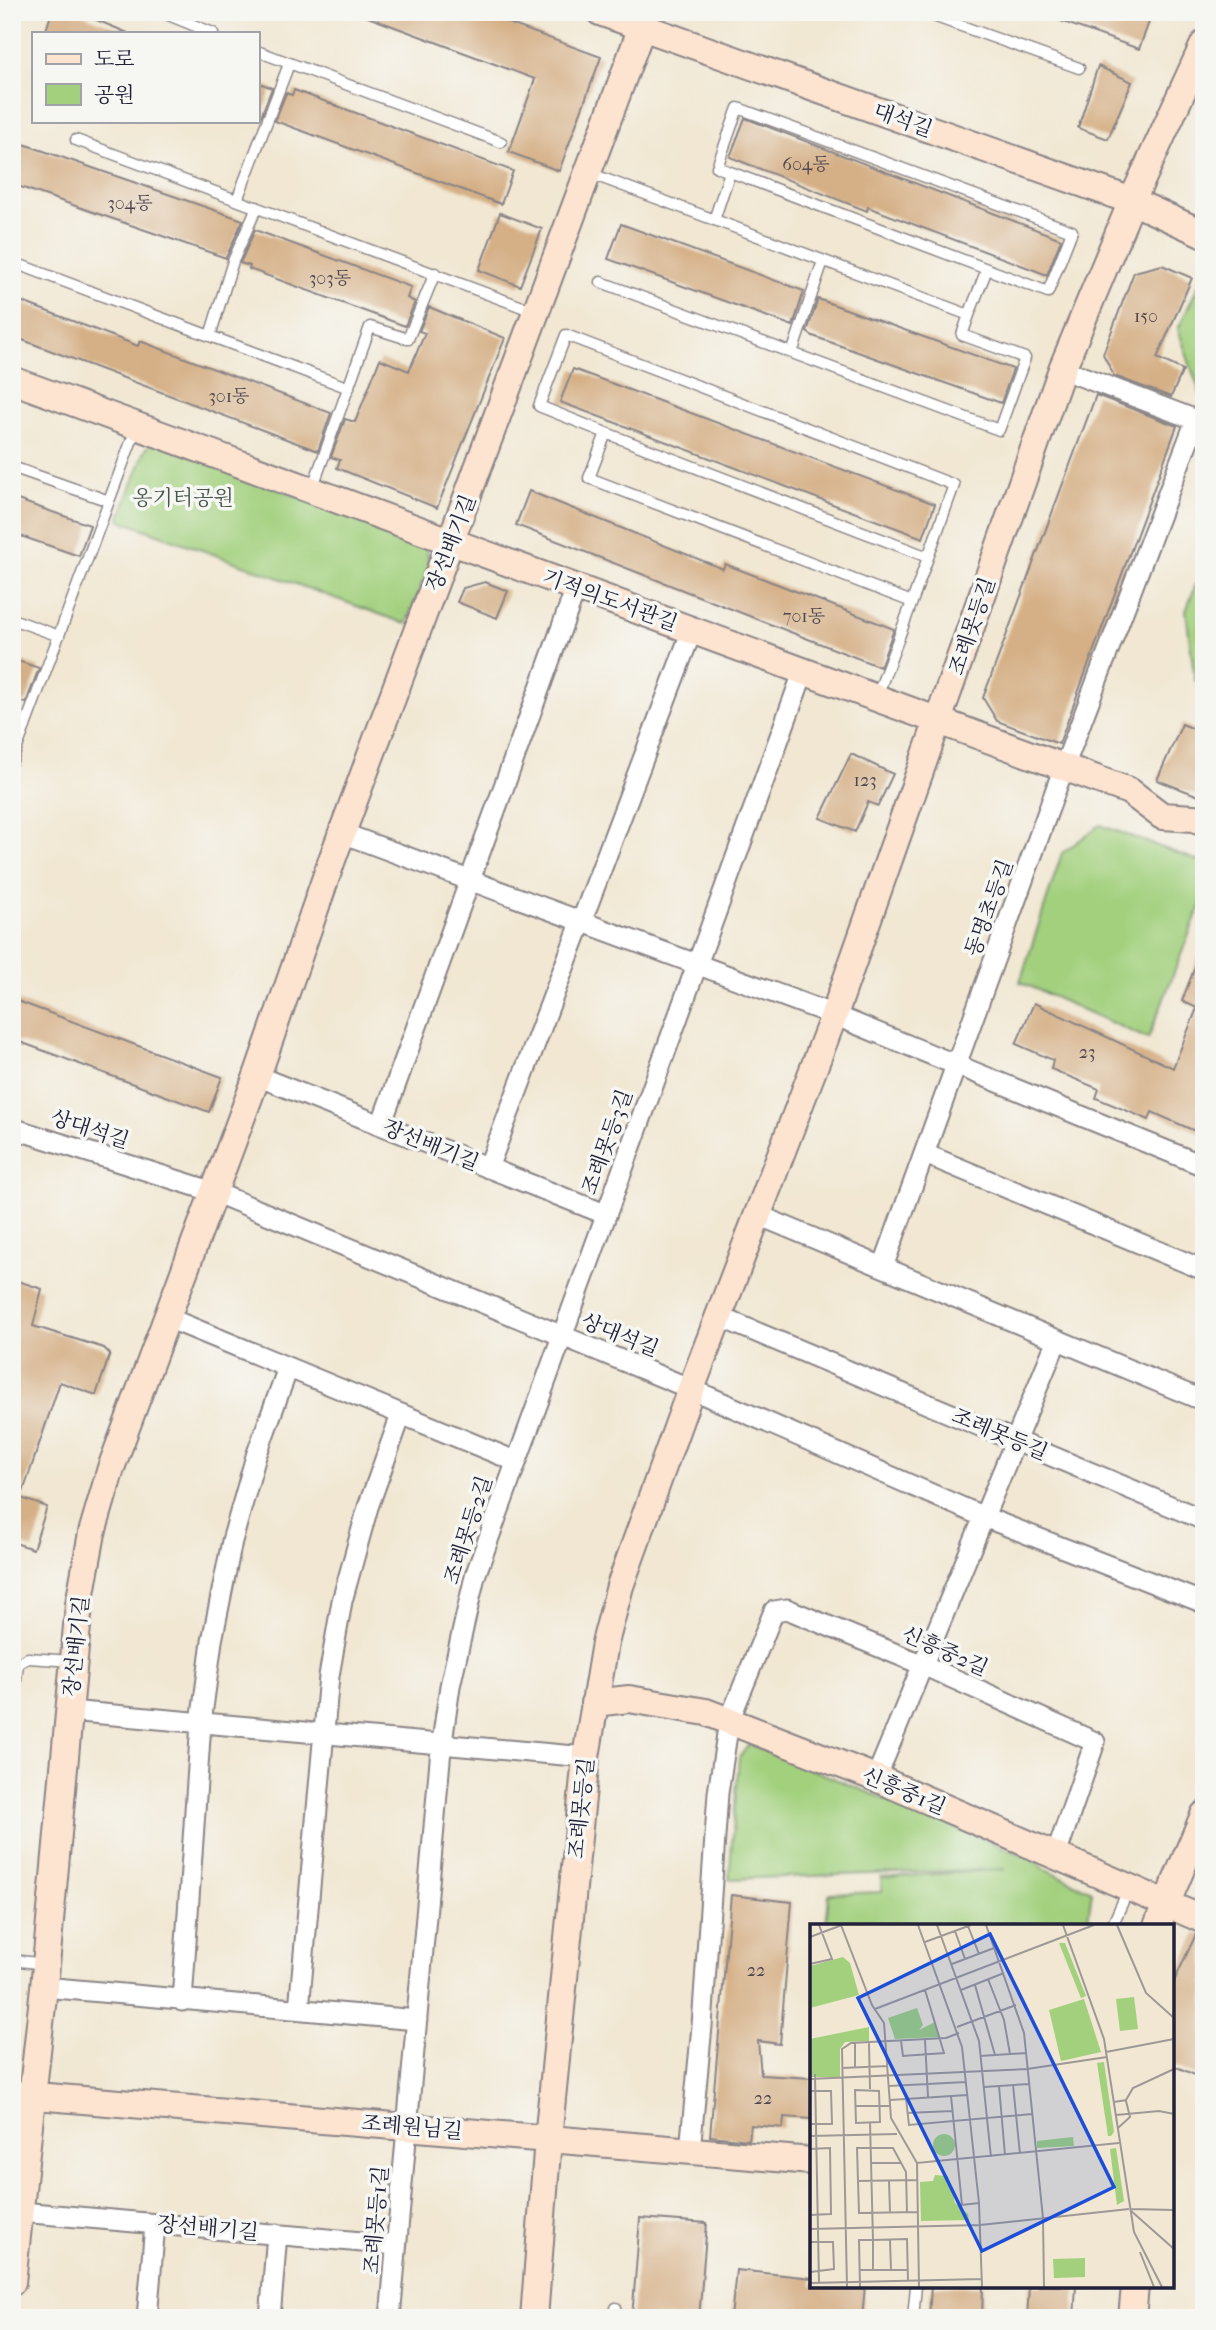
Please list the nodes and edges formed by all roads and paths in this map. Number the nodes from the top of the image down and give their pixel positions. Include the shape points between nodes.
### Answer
1 (161, 12) edge
2 (600, 12) edge
3 (922, 12) edge
4 (940, 15) edge
5 (645, 20) edge
6 (211, 32) edge
7 (1204, 44) edge
8 (259, 52) edge
9 (289, 64) junction
10 (1079, 68) dead end
11 (76, 139) dead end
12 (501, 142) dead end
13 (589, 172) junction
14 (730, 172) junction
15 (237, 200) junction
16 (1132, 201) junction
17 (257, 207) junction
18 (714, 220) junction
19 (1204, 234) edge
20 (823, 261) junction
21 (12, 262) edge
22 (987, 269) junction
23 (435, 273) junction
24 (601, 282) dead end
25 (537, 312) junction
26 (969, 316) junction
27 (210, 336) junction
28 (792, 353) junction
29 (1062, 369) junction
30 (12, 380) edge
31 (349, 388) junction
32 (137, 425) junction
33 (606, 433) junction
34 (12, 467) edge
35 (312, 490) junction
36 (109, 501) junction
37 (451, 542) junction
38 (928, 557) junction
39 (576, 588) junction
40 (912, 602) junction
41 (12, 619) edge
42 (692, 630) junction
43 (59, 636) junction
44 (804, 670) junction
45 (877, 697) junction
46 (939, 721) junction
47 (12, 722) edge
48 (25, 727) junction
49 (12, 761) edge
50 (1064, 767) junction
51 (1204, 822) edge
52 (342, 833) junction
53 (470, 880) junction
54 (582, 922) junction
55 (696, 964) junction
56 (834, 1015) junction
57 (958, 1065) junction
58 (257, 1076) junction
59 (381, 1125) junction
60 (12, 1128) edge
61 (925, 1154) junction
62 (1204, 1166) edge
63 (488, 1168) junction
64 (214, 1192) junction
65 (605, 1214) junction
66 (758, 1215) junction
67 (883, 1267) junction
68 (1204, 1270) edge
69 (720, 1317) junction
70 (169, 1318) junction
71 (561, 1335) junction
72 (1057, 1340) junction
73 (288, 1367) junction
74 (691, 1389) junction
75 (1204, 1401) edge
76 (401, 1415) junction
77 (1015, 1441) junction
78 (515, 1461) junction
79 (984, 1517) junction
80 (1204, 1520) edge
81 (1204, 1603) edge
82 (73, 1661) junction
83 (15, 1663) edge
84 (923, 1665) junction
85 (594, 1703) junction
86 (69, 1711) junction
87 (12, 1713) edge
88 (729, 1721) junction
89 (201, 1723) junction
90 (323, 1734) junction
91 (442, 1745) junction
92 (586, 1758) junction
93 (876, 1779) junction
94 (1204, 1815) edge
95 (1056, 1855) junction
96 (1129, 1887) junction
97 (1162, 1914) edge
98 (1204, 1920) edge
99 (1113, 1924) edge
100 (12, 1960) edge
101 (45, 1976) junction
102 (182, 2001) junction
103 (299, 2009) junction
104 (417, 2020) junction
105 (22, 2095) edge
106 (408, 2127) junction
107 (548, 2139) junction
108 (690, 2150) junction
109 (810, 2161) edge
110 (20, 2212) junction
111 (155, 2224) junction
112 (277, 2234) junction
113 (396, 2245) junction
114 (12, 2282) edge
115 (916, 2288) edge
116 (1135, 2288) edge
117 (147, 2318) edge
118 (270, 2318) edge
119 (390, 2318) edge
120 (534, 2318) edge
121 (913, 2318) edge
122 (1132, 2318) edge

1 - 6 lane
2 - 5 street, 대석길
3 - 4 lane
4 - 10 lane
5 - 13 street, 장선배기길
5 - 16 street, 대석길
7 - 16 street, 조례못등길
8 - 9 lane
9 - 12 lane
9 - 15 lane
11 - 15 lane
13 - 18 lane
13 - 25 street, 장선배기길
14 - 18 lane
14 - 22 lane
14 - 22 lane via 717,167 738,108 1072,231 1048,292
15 - 17 lane
16 - 19 street, 대석길
16 - 29 street, 조례못등길
17 - 23 lane
17 - 27 lane via 233,261
18 - 20 lane
20 - 26 lane
20 - 28 lane
21 - 27 lane
22 - 26 lane
23 - 25 lane
23 - 31 lane via 408,339 370,327
24 - 28 lane
25 - 37 street, 장선배기길
26 - 28 lane via 962,335 1025,358 999,430
27 - 31 lane
29 - 46 street, 조례못등길
29 - 50 street, 동명초등길 via 1196,420
30 - 32 street, 기적의도서관길
31 - 35 lane
32 - 35 street, 기적의도서관길
32 - 36 lane
33 - 38 lane
33 - 38 lane via 539,406 566,335 954,485
33 - 40 lane via 589,478
34 - 36 lane
35 - 37 street, 기적의도서관길
36 - 43 lane
37 - 39 street, 기적의도서관길
37 - 52 street, 장선배기길
38 - 40 lane
39 - 42 street, 기적의도서관길
39 - 53 street
40 - 45 lane
41 - 43 lane
42 - 44 street, 기적의도서관길
42 - 54 street
43 - 48 lane
44 - 45 street, 기적의도서관길
44 - 55 street, 조례못등3길
45 - 46 street, 기적의도서관길
46 - 50 street, 기적의도서관길
46 - 56 street, 조례못등길
47 - 48 lane
48 - 49 lane
50 - 51 street, 기적의도서관길 via 1129,791 1161,816
50 - 57 street, 동명초등길
52 - 53 street
52 - 58 street, 장선배기길
53 - 54 street
53 - 59 street
54 - 55 street
54 - 63 street
55 - 56 street
55 - 65 street, 조례못등3길
56 - 57 street
56 - 66 street, 조례못등길
57 - 61 street, 동명초등길
57 - 62 street
58 - 59 street, 장선배기길
58 - 64 street, 장선배기길
59 - 63 street, 장선배기길
60 - 64 street, 상대석길
61 - 67 street, 동명초등길
61 - 68 street
63 - 65 street, 장선배기길
64 - 70 street, 장선배기길
64 - 71 street, 상대석길
65 - 71 street, 조례못등3길
66 - 67 street
66 - 69 street, 조례못등길
67 - 72 street
69 - 74 street, 조례못등길
69 - 77 street, 조례못등길
70 - 73 street
70 - 82 street, 장선배기길 via 111,1468 92,1533
71 - 74 street, 상대석길
71 - 78 street, 조례못등2길
72 - 75 street
72 - 77 street
73 - 76 street
73 - 89 street via 232,1541
74 - 79 street, 상대석길
74 - 85 street, 조례못등길 via 620,1586
76 - 78 street
76 - 90 street via 368,1507 342,1601
77 - 79 street
77 - 80 street, 조례못등길
78 - 91 street, 조례못등2길 via 475,1576
79 - 81 street, 상대석길
79 - 84 street
82 - 83 lane via 28,1658
82 - 86 street, 장선배기길
83 - 87 lane
84 - 88 street, 신흥중2길 via 779,1609 771,1615
84 - 93 street
84 - 95 street, 신흥중2길 via 1095,1742
85 - 88 street, 신흥중1길 via 629,1699 706,1712
85 - 92 street, 조례못등길
86 - 89 street
86 - 101 street, 장선배기길
88 - 93 street, 신흥중1길
88 - 108 street
89 - 90 street
89 - 102 street
90 - 91 street
90 - 103 street
91 - 92 street
91 - 104 street, 조례못등2길
92 - 107 street, 조례못등길
93 - 95 street, 신흥중1길
94 - 97 street
95 - 96 street, 신흥중1길
96 - 97 street, 신흥중1길
96 - 99 lane
97 - 98 street, 신흥중1길
100 - 101 lane
101 - 102 street
101 - 105 street, 장선배기길
102 - 103 street
103 - 104 street
104 - 106 street, 조례못등2길
105 - 106 street, 조례원님길
105 - 110 street, 장선배기길
106 - 107 street, 조례원님길
106 - 113 street, 조례못등1길
107 - 108 street, 조례원님길
107 - 120 street, 조례못등길
108 - 109 street, 조례원님길
110 - 111 street, 장선배기길
110 - 114 street, 장선배기길
111 - 112 street, 장선배기길
111 - 117 street
112 - 113 street, 장선배기길
112 - 118 street
113 - 119 street, 조례못등1길
115 - 121 lane
116 - 122 street

